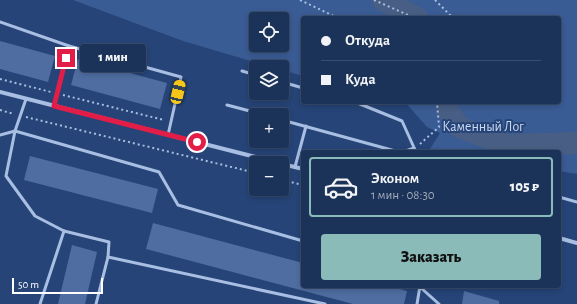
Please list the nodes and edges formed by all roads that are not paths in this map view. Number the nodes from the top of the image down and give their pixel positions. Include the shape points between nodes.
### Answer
1 (0, 22) edge
2 (69, 46) junction
3 (242, 71) dead end
4 (249, 73) edge
5 (289, 84) edge
6 (301, 87) edge
7 (0, 92) edge
8 (26, 99) junction
9 (360, 104) edge
10 (227, 105) dead end
11 (54, 106) junction
12 (249, 111) edge
13 (289, 122) edge
14 (306, 126) junction
15 (15, 131) junction
16 (0, 135) edge
17 (168, 135) junction
18 (392, 150) edge
19 (415, 150) edge
20 (251, 156) edge
21 (289, 166) edge
22 (295, 167) junction
23 (301, 168) edge
24 (561, 198) edge
25 (577, 202) edge
26 (64, 231) junction
27 (561, 238) edge
28 (301, 240) edge
29 (577, 242) edge
30 (108, 257) junction
31 (420, 288) edge
32 (421, 288) edge
33 (40, 304) edge
34 (96, 304) edge
35 (325, 304) edge
36 (417, 304) edge
37 (439, 304) edge

1 - 2 lane
2 - 11 lane
2 - 17 lane via 181,77
3 - 4 lane
5 - 6 lane
7 - 8 street
8 - 11 street
8 - 15 lane
9 - 19 lane via 402,121
10 - 12 lane
11 - 17 street
13 - 14 lane
14 - 18 lane
14 - 22 lane
15 - 16 lane
15 - 26 lane via 6,176 35,216
15 - 28 lane via 159,172 178,205
17 - 20 street
21 - 22 street
22 - 23 street
24 - 25 lane
26 - 30 lane via 109,242
26 - 33 lane
27 - 29 street
30 - 34 lane
30 - 35 lane
31 - 36 lane
32 - 37 lane

